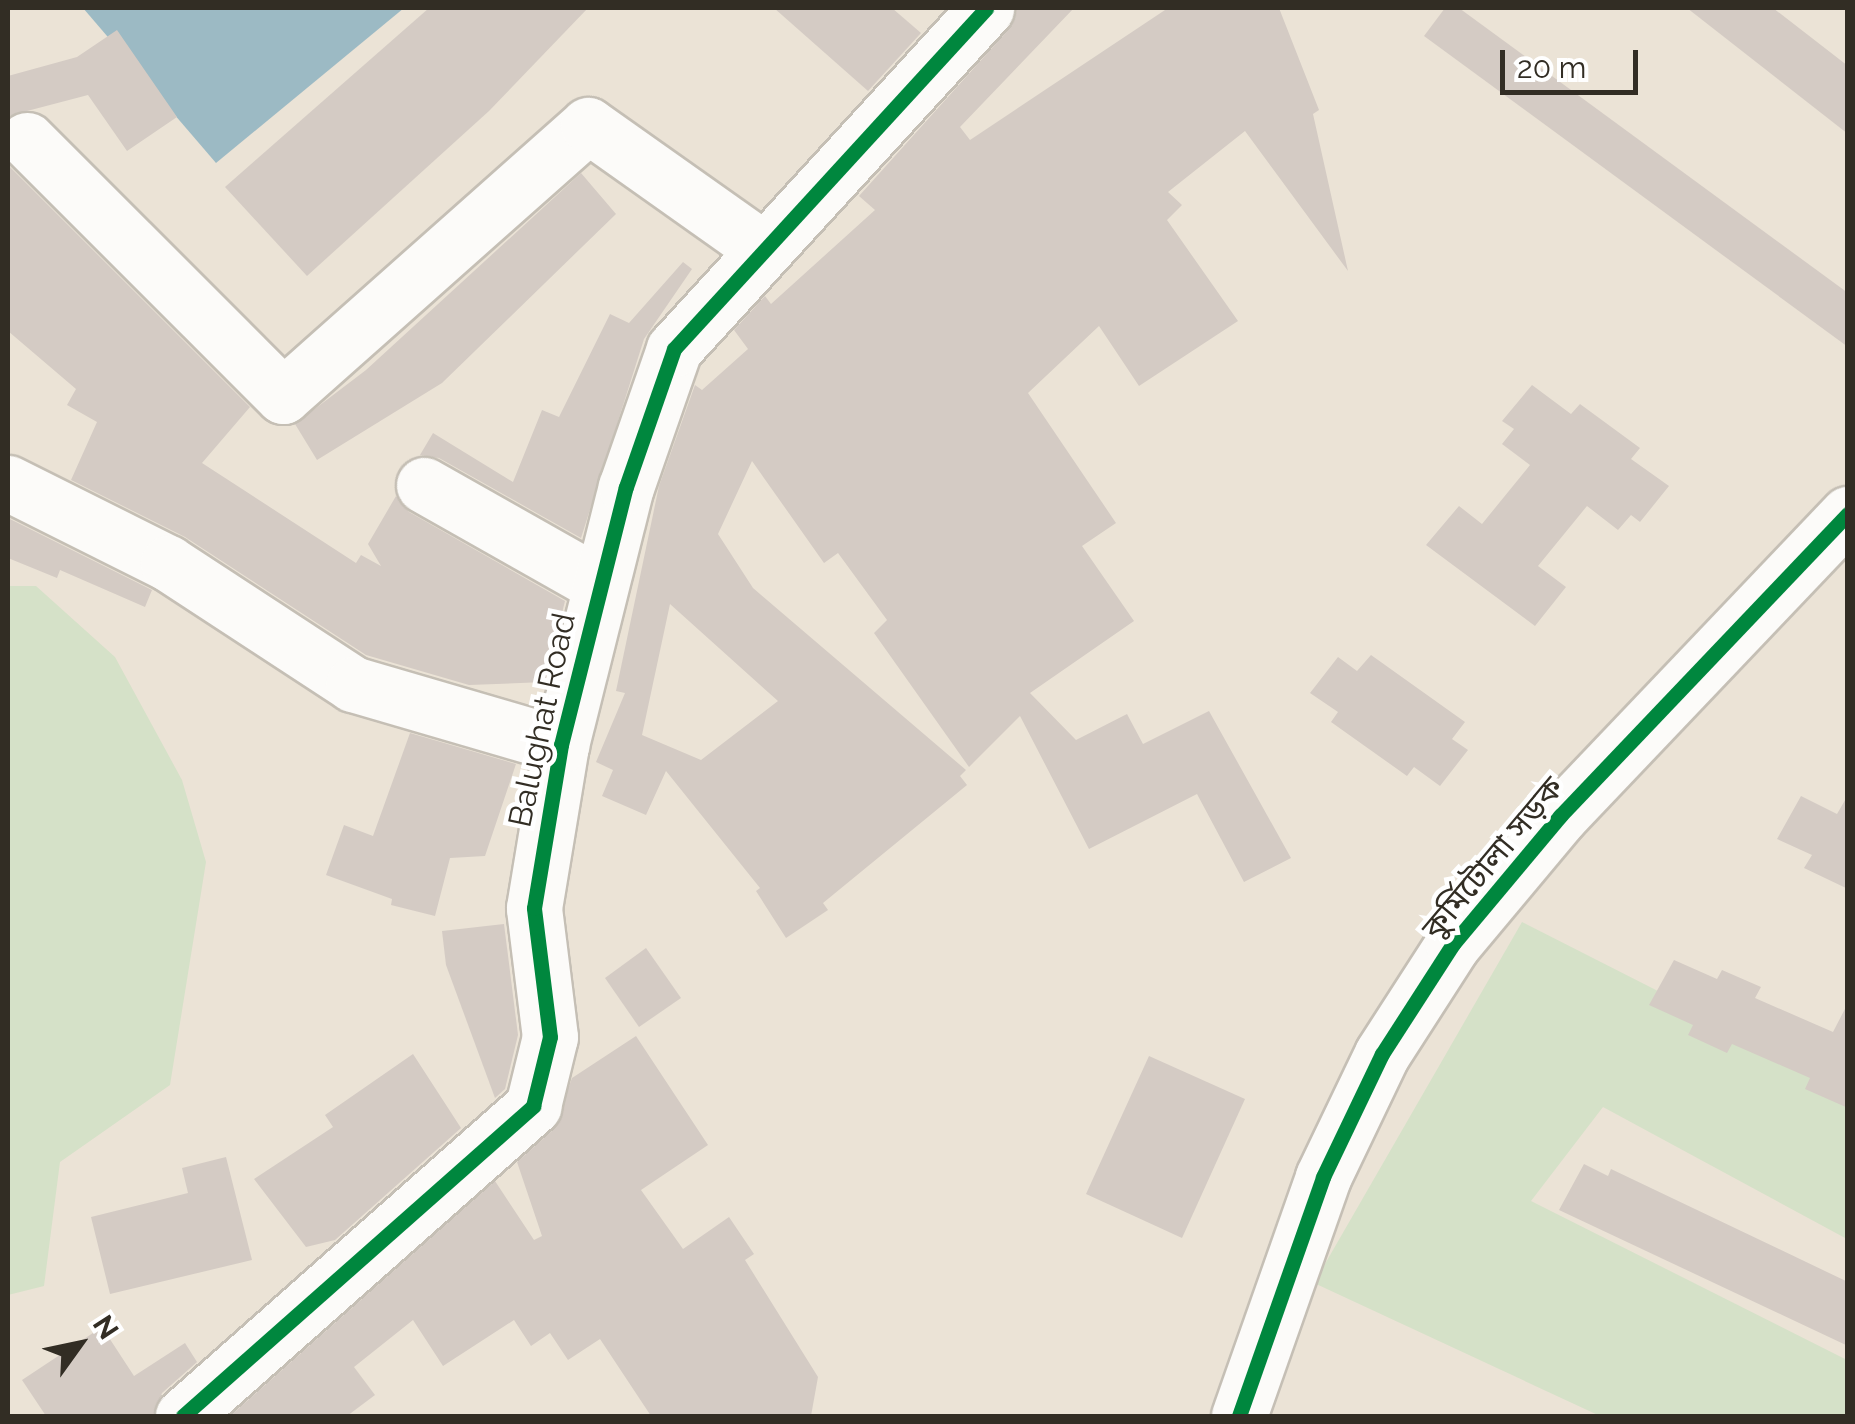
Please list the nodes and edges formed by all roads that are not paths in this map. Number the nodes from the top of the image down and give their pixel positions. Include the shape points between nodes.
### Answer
1 (986, 8) edge
2 (26, 140) dead end
3 (763, 250) junction
4 (9, 485) edge
5 (424, 485) dead end
6 (1848, 514) edge
7 (599, 584) junction
8 (560, 745) junction
9 (184, 1416) edge
10 (1239, 1416) edge

1 - 3 street, Balughat Road
2 - 3 street via 284,396 588,125
3 - 7 street, Balughat Road via 674,350
4 - 8 street via 168,563 352,684
5 - 7 street
6 - 10 street, কুর্মিটোলা সড়ক via 1560,816 1453,944 1382,1054 1323,1176
7 - 8 street, Balughat Road
8 - 9 street, Balughat Road via 534,908 550,1037 534,1106

